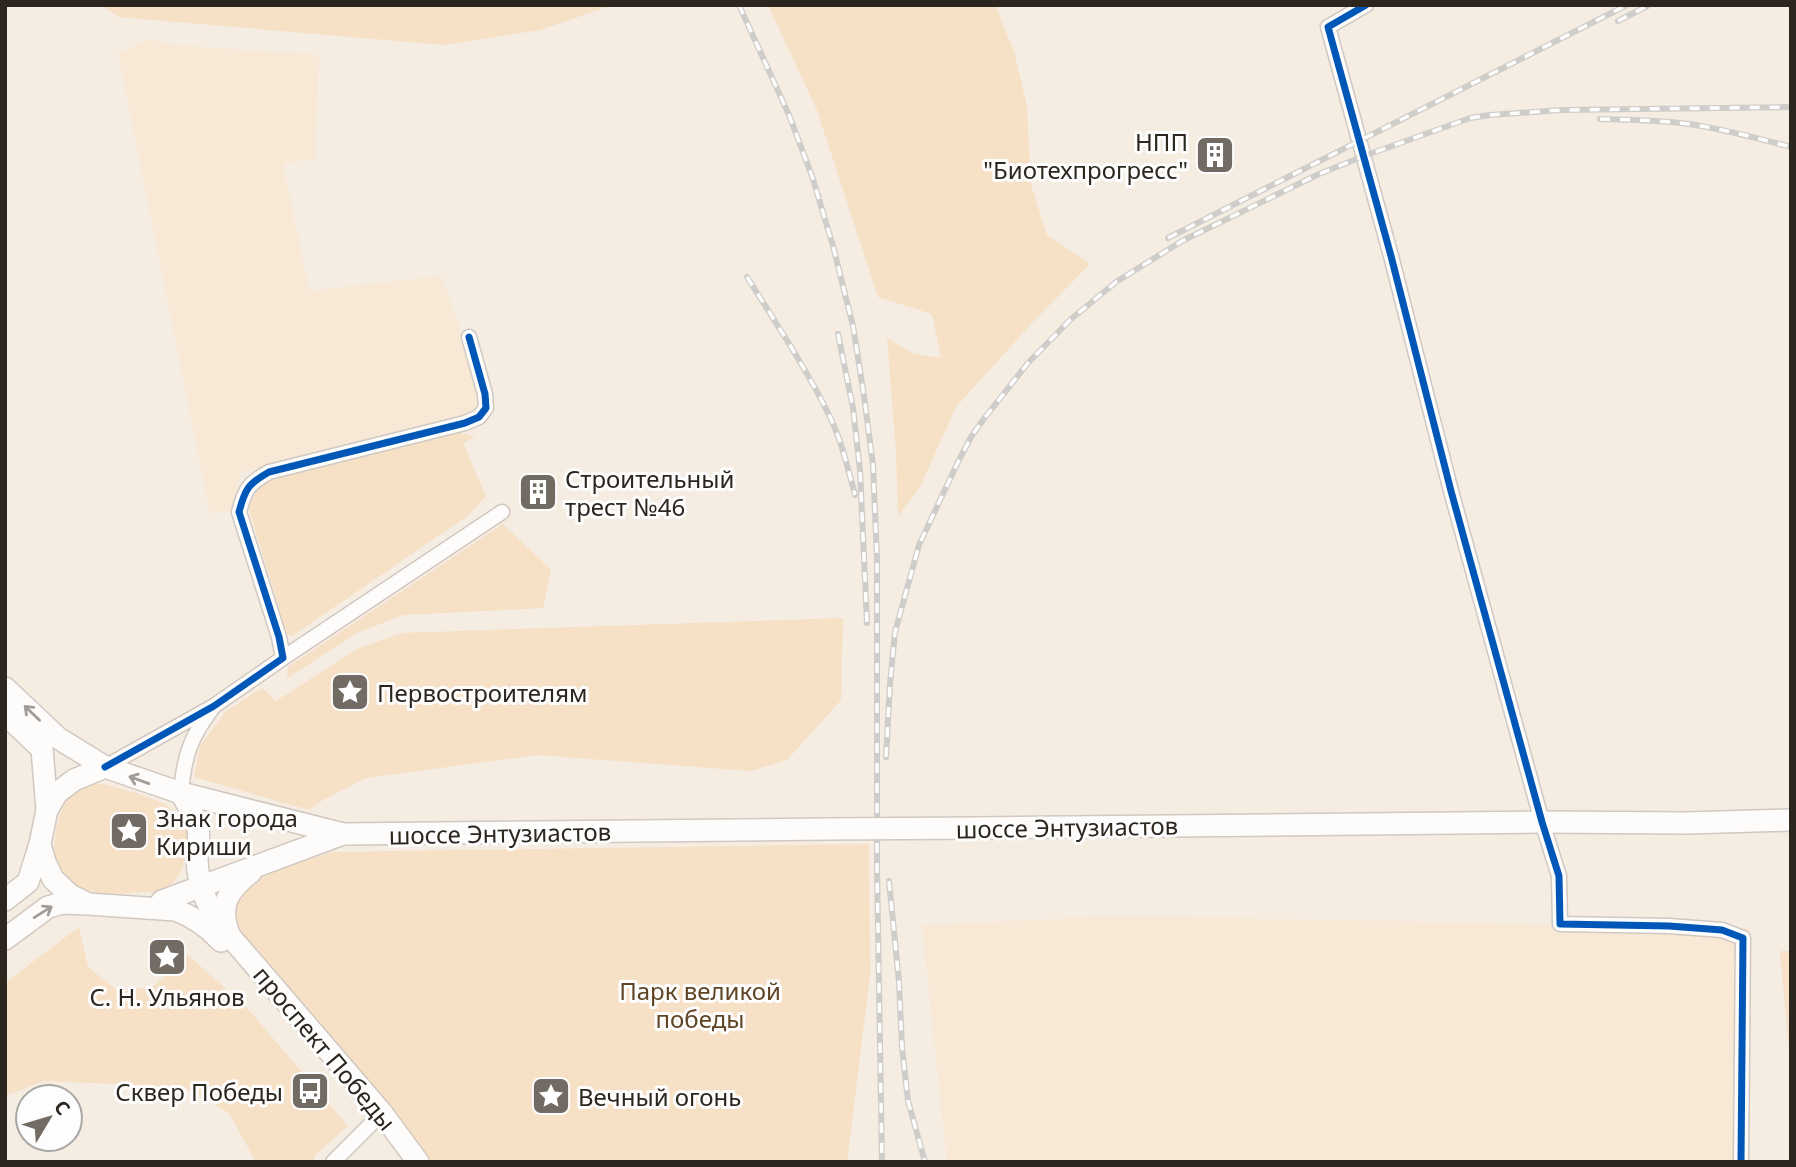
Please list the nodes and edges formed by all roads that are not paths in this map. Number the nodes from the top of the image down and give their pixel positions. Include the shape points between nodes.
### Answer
1 (1366, 5) edge
2 (469, 337) dead end
3 (502, 512) dead end
4 (283, 658) junction
5 (5, 688) edge
6 (214, 706) junction
7 (5, 714) edge
8 (104, 767) junction
9 (181, 793) junction
10 (47, 810) junction
11 (1791, 820) edge
12 (1542, 822) junction
13 (343, 834) junction
14 (40, 844) junction
15 (197, 862) junction
16 (258, 866) junction
17 (202, 886) junction
18 (5, 900) edge
19 (162, 901) junction
20 (88, 904) junction
21 (133, 908) junction
22 (5, 939) edge
23 (226, 939) junction
24 (378, 1118) junction
25 (333, 1162) edge
26 (403, 1162) edge
27 (418, 1162) edge
28 (1741, 1162) edge

1 - 12 street via 1328,27
2 - 4 street via 485,394 486,408 479,417 269,472 251,482 239,512
3 - 4 street
4 - 6 street
8 -> 5 main road via 58,738
6 - 8 street
6 - 9 street via 188,748
7 - 10 main road via 42,749
9 -> 8 main road
8 - 10 main road via 74,780 57,793
9 - 13 main road
9 - 15 main road via 198,827
10 - 14 main road
11 - 12 main road, шоссе Энтузиастов
12 - 13 main road, шоссе Энтузиастов, bridge
12 - 28 street via 1559,876 1560,924 1713,929 1744,939
13 - 16 main road
14 - 18 main road via 28,882
14 - 20 main road via 53,879
15 - 17 main road
15 - 19 main road via 184,883
16 - 17 main road
16 - 23 main road via 228,894
17 - 19 main road
17 - 23 main road
19 - 21 main road
20 - 21 main road
22 -> 20 main road via 48,907
21 - 23 main road via 176,910
23 - 24 main road, проспект Победы
24 - 25 street
24 - 26 main road, проспект Победы
24 - 27 main road, проспект Победы

